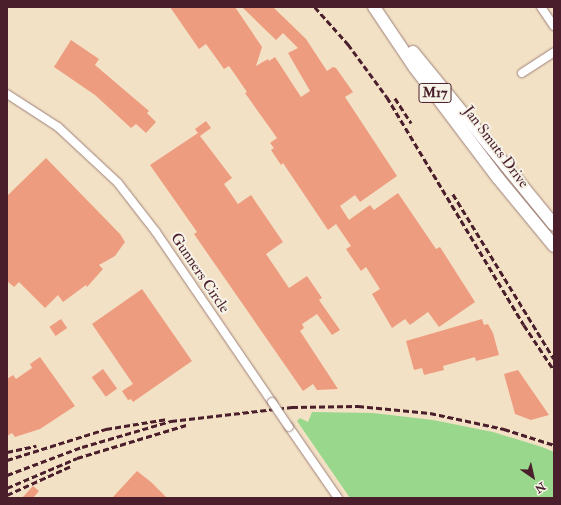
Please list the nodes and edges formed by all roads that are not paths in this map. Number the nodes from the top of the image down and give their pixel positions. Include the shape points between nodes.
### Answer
1 (376, 7) edge
2 (541, 7) edge
3 (554, 26) edge
4 (554, 52) edge
5 (522, 73) dead end
6 (7, 94) edge
7 (531, 218) junction
8 (554, 225) edge
9 (554, 246) edge
10 (554, 253) edge
11 (338, 498) edge

1 - 7 main road, Jan Smuts Drive / M17 via 415,68
1 - 8 main road, Jan Smuts Drive / M17
2 - 3 street
4 - 5 street
6 - 11 street, Gunners Circle, bridge via 58,126 118,183
7 - 9 main road, Jan Smuts Drive / M17
7 - 10 main road

